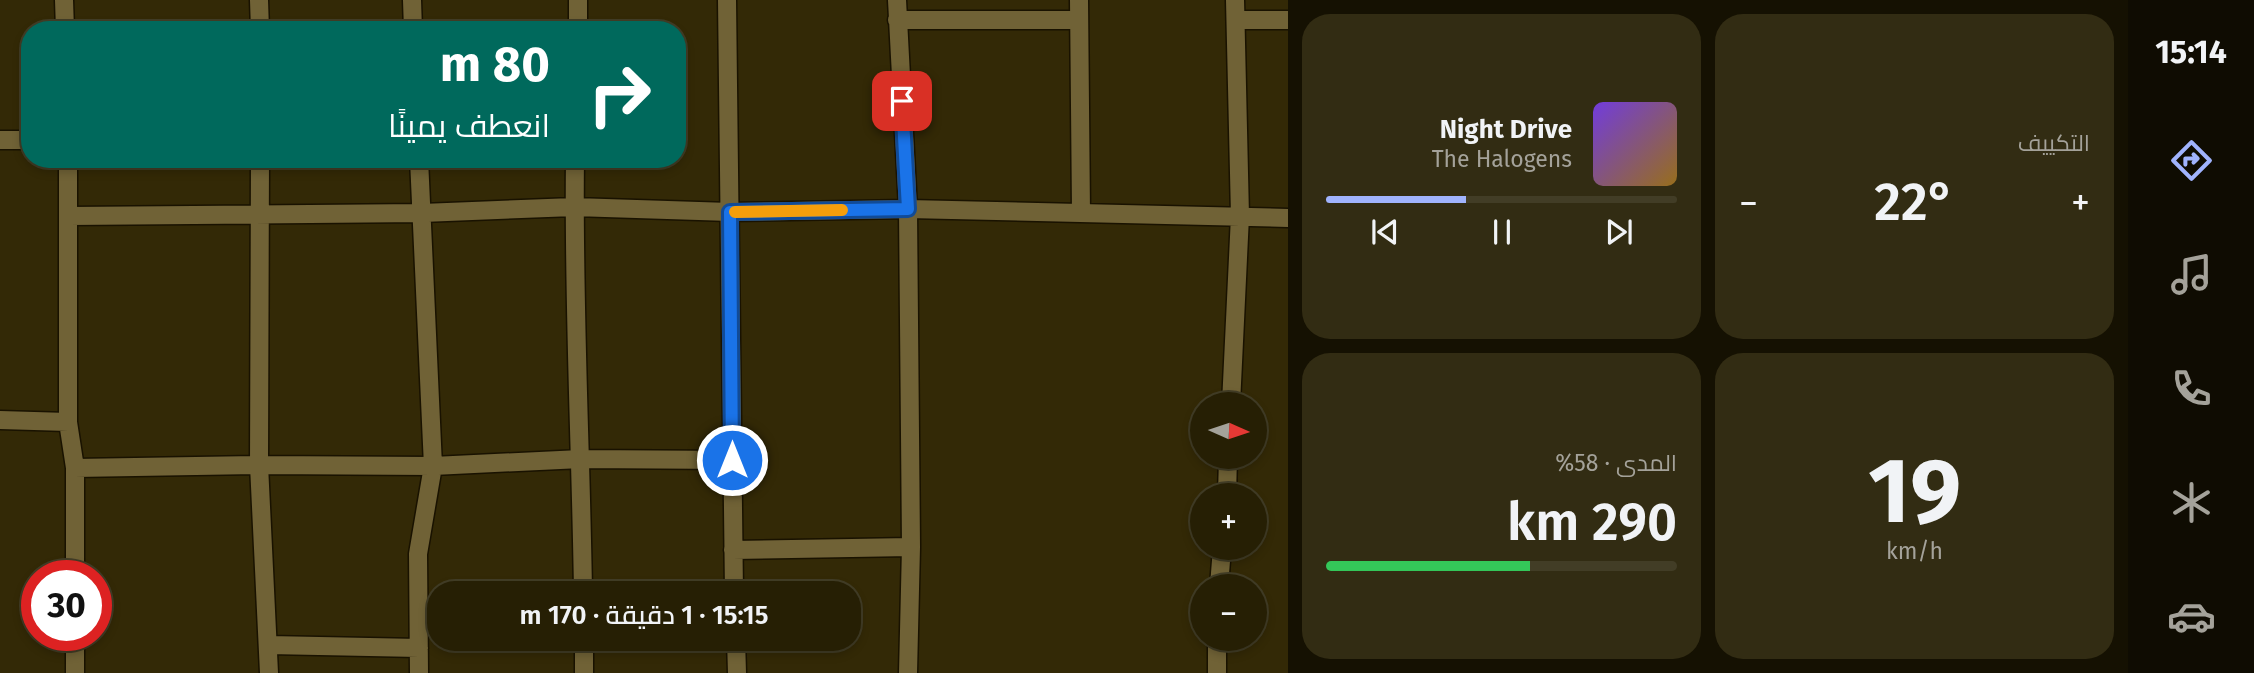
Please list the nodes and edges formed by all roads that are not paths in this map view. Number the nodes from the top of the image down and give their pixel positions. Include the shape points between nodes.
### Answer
1 (64, 0) edge
2 (260, 0) edge
3 (412, 0) edge
4 (578, 0) edge
5 (727, 0) edge
6 (897, 0) edge
7 (1079, 0) edge
8 (1236, 0) edge
9 (897, 20) junction
10 (1079, 20) junction
11 (1236, 20) junction
12 (1288, 20) edge
13 (65, 21) edge
14 (260, 21) edge
15 (413, 21) edge
16 (578, 21) edge
17 (0, 140) edge
18 (21, 140) edge
19 (68, 168) edge
20 (260, 168) edge
21 (420, 168) edge
22 (575, 168) edge
23 (574, 207) junction
24 (908, 209) junction
25 (730, 212) junction
26 (1081, 212) junction
27 (422, 213) junction
28 (261, 214) junction
29 (69, 216) junction
30 (1240, 216) junction
31 (1288, 218) edge
32 (1232, 392) edge
33 (0, 420) edge
34 (68, 422) junction
35 (581, 459) junction
36 (732, 460) junction
37 (259, 465) junction
38 (433, 466) junction
39 (75, 468) junction
40 (911, 547) junction
41 (733, 550) junction
42 (75, 560) edge
43 (583, 581) edge
44 (734, 581) edge
45 (269, 645) junction
46 (419, 648) junction
47 (75, 651) edge
48 (584, 651) edge
49 (736, 651) edge
50 (1217, 651) edge
51 (75, 673) edge
52 (269, 673) edge
53 (419, 673) edge
54 (584, 673) edge
55 (737, 673) edge
56 (908, 673) edge
57 (1217, 673) edge

1 - 13 street
2 - 14 street
3 - 15 street
4 - 16 street
5 - 25 street
6 - 9 street
7 - 10 street
8 - 11 street
9 - 10 street
9 - 24 street
10 - 26 street
11 - 12 street
11 - 30 street
17 - 18 street
19 - 29 street
20 - 28 street
21 - 27 street
22 - 23 street
23 - 25 street
23 - 27 street
23 - 35 street
24 - 25 street
24 - 26 street
24 - 40 street
25 - 36 street
26 - 30 street
27 - 28 street
27 - 38 street
28 - 29 street
28 - 37 street
29 - 34 street
30 - 31 street
30 - 32 street
33 - 34 street
34 - 39 street
35 - 36 street
35 - 38 street
35 - 43 street
36 - 41 street
37 - 38 street
37 - 39 street
37 - 45 street
38 - 46 street via 418,554
39 - 42 street
40 - 41 street
40 - 56 street
41 - 44 street
45 - 46 street
45 - 52 street
46 - 53 street
47 - 51 street
48 - 54 street
49 - 55 street
50 - 57 street

